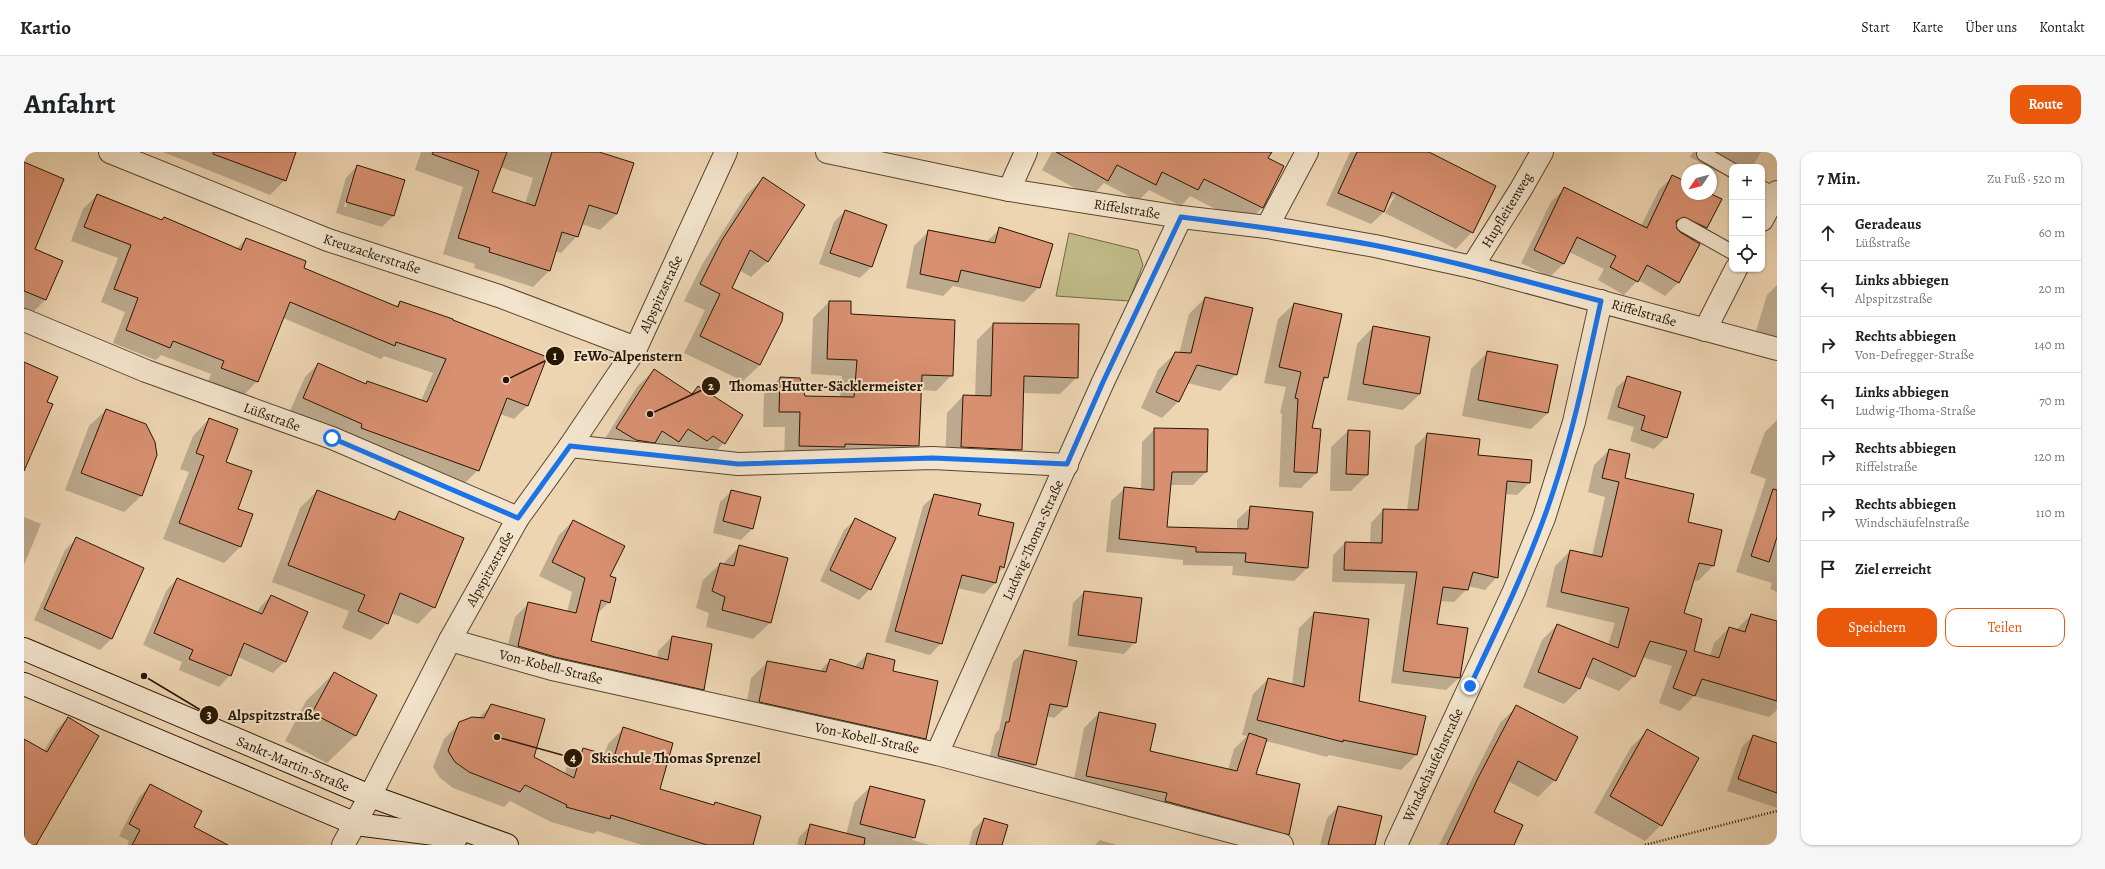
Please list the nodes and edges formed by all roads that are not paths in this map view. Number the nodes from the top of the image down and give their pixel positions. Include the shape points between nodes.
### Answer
1 (110, 152) edge
2 (726, 152) edge
3 (827, 152) edge
4 (1026, 152) edge
5 (1307, 152) edge
6 (1542, 152) edge
7 (1704, 154) dead end
8 (1729, 168) edge
9 (1009, 190) junction
10 (1771, 192) edge
11 (1765, 211) edge
12 (1181, 217) junction
13 (1684, 225) dead end
14 (1267, 227) junction
15 (1729, 250) edge
16 (1472, 267) junction
17 (1734, 272) edge
18 (1601, 301) junction
19 (24, 320) edge
20 (1705, 330) junction
21 (636, 348) junction
22 (1777, 349) edge
23 (570, 446) junction
24 (1067, 464) junction
25 (518, 518) junction
26 (450, 640) junction
27 (24, 649) edge
28 (24, 684) edge
29 (938, 754) junction
30 (370, 796) junction
31 (356, 824) junction
32 (502, 844) edge
33 (343, 845) edge
34 (1282, 845) edge
35 (1396, 845) edge

1 - 21 street, Kreuzackerstraße via 328,240 499,296
2 - 21 street, Alpspitzstraße
3 - 9 street, Riffelstraße
4 - 9 street
5 - 14 street
6 - 16 street, Hupfleitenweg
7 - 8 lane
9 - 12 street, Riffelstraße
10 - 11 street
12 - 14 street, Riffelstraße
12 - 24 street, Ludwig-Thoma-Straße
13 - 15 lane
14 - 16 street, Riffelstraße via 1375,246
16 - 18 street, Riffelstraße
17 - 20 street
18 - 20 street, Riffelstraße
18 - 35 street, Windschäufelnstraße via 1574,422 1541,525 1514,591
19 - 25 street, Lüßstraße via 146,372 332,438
20 - 22 street, Riffelstraße
21 - 23 street, Alpspitzstraße
23 - 24 street via 738,464 933,458
23 - 25 street, Alpspitzstraße
24 - 29 street, Ludwig-Thoma-Straße
25 - 26 street, Alpspitzstraße
26 - 29 street, Von-Kobell-Straße via 552,669
26 - 30 street, Alpspitzstraße
27 - 30 street, Sankt-Martin-Straße
28 - 31 street, Sankt-Martin-Straße
29 - 34 street, Von-Kobell-Straße
30 - 31 street, Alpspitzstraße
30 - 32 street, Sankt-Martin-Straße
31 - 32 street, Sankt-Martin-Straße
31 - 33 street, Alpspitzstraße

